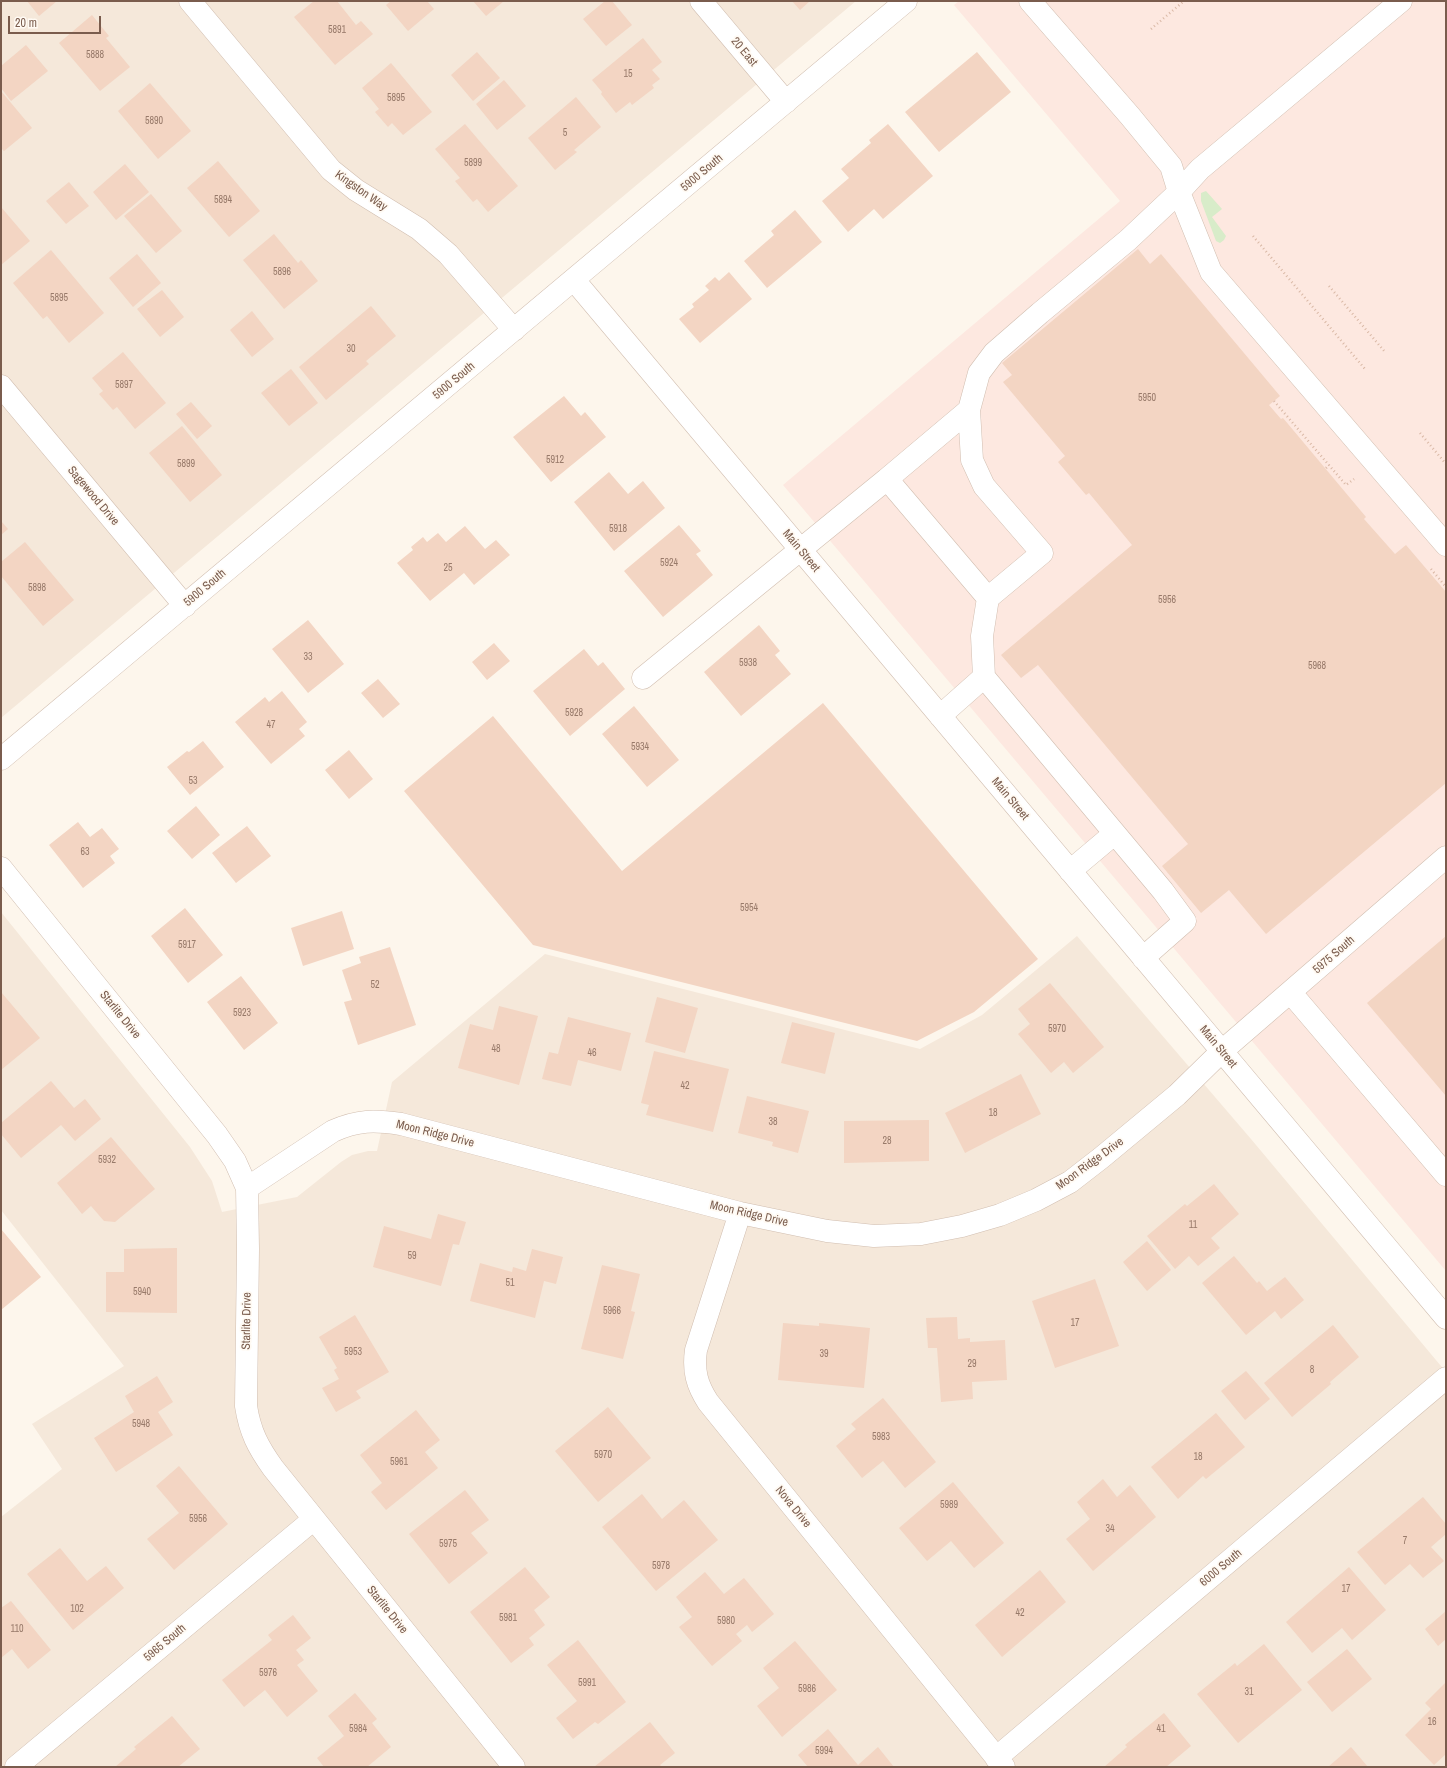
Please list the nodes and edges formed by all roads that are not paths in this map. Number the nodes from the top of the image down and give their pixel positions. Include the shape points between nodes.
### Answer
1 (190, 1) edge
2 (701, 1) edge
3 (906, 1) edge
4 (1030, 1) edge
5 (1401, 1) edge
6 (786, 102) junction
7 (1179, 192) junction
8 (574, 280) junction
9 (514, 330) junction
10 (1, 386) edge
11 (969, 410) junction
12 (887, 479) junction
13 (1446, 546) edge
14 (800, 550) junction
15 (988, 598) junction
16 (185, 606) junction
17 (984, 677) junction
18 (643, 678) dead end
19 (940, 716) junction
20 (1, 759) edge
21 (1114, 834) junction
22 (1446, 857) edge
23 (1, 868) edge
24 (1070, 871) junction
25 (1143, 958) junction
26 (1291, 993) junction
27 (1222, 1052) junction
28 (1446, 1175) edge
29 (247, 1188) junction
30 (740, 1213) junction
31 (1446, 1318) edge
32 (1446, 1378) edge
33 (314, 1519) junction
34 (1000, 1762) edge
35 (16, 1767) edge
36 (514, 1767) edge

1 - 9 street, Kingston Way via 332,170 356,190 419,230 448,254
2 - 6 street, 20 East
3 - 6 street, 5900 South
4 - 7 street via 1171,166
5 - 7 street via 1200,170
6 - 8 street, 5900 South
7 - 11 street via 1128,240 994,353 979,373
7 - 13 street via 1211,272
8 - 9 street, 5900 South
8 - 14 street, Main Street
9 - 16 street, 5900 South
10 - 16 street, Sagewood Drive
11 - 12 street
11 - 15 street via 972,460 984,486 1042,553
12 - 14 street
12 - 15 street
14 - 18 street
14 - 19 street, Main Street
15 - 17 street via 982,636
16 - 20 street, 5900 South
17 - 19 street
17 - 21 street
19 - 24 street, Main Street
21 - 24 street
21 - 25 street via 1185,921
22 - 26 street, 5975 South
23 - 29 street, Starlite Drive via 218,1135 235,1161
24 - 25 street, Main Street
25 - 27 street, Main Street
26 - 27 street, 5975 South
26 - 28 street
27 - 30 street, Moon Ridge Drive via 1177,1095 1070,1182 1000,1215 921,1234 874,1236 827,1231
27 - 31 street, Main Street
29 - 30 street, Moon Ridge Drive via 334,1131 349,1124 377,1121 401,1124
29 - 33 street, Starlite Drive via 248,1418 251,1431 264,1456
30 - 34 street, Nova Drive via 696,1350 694,1362 698,1385 708,1402
32 - 34 street, 6000 South
33 - 35 street, 5965 South
33 - 36 street, Starlite Drive

